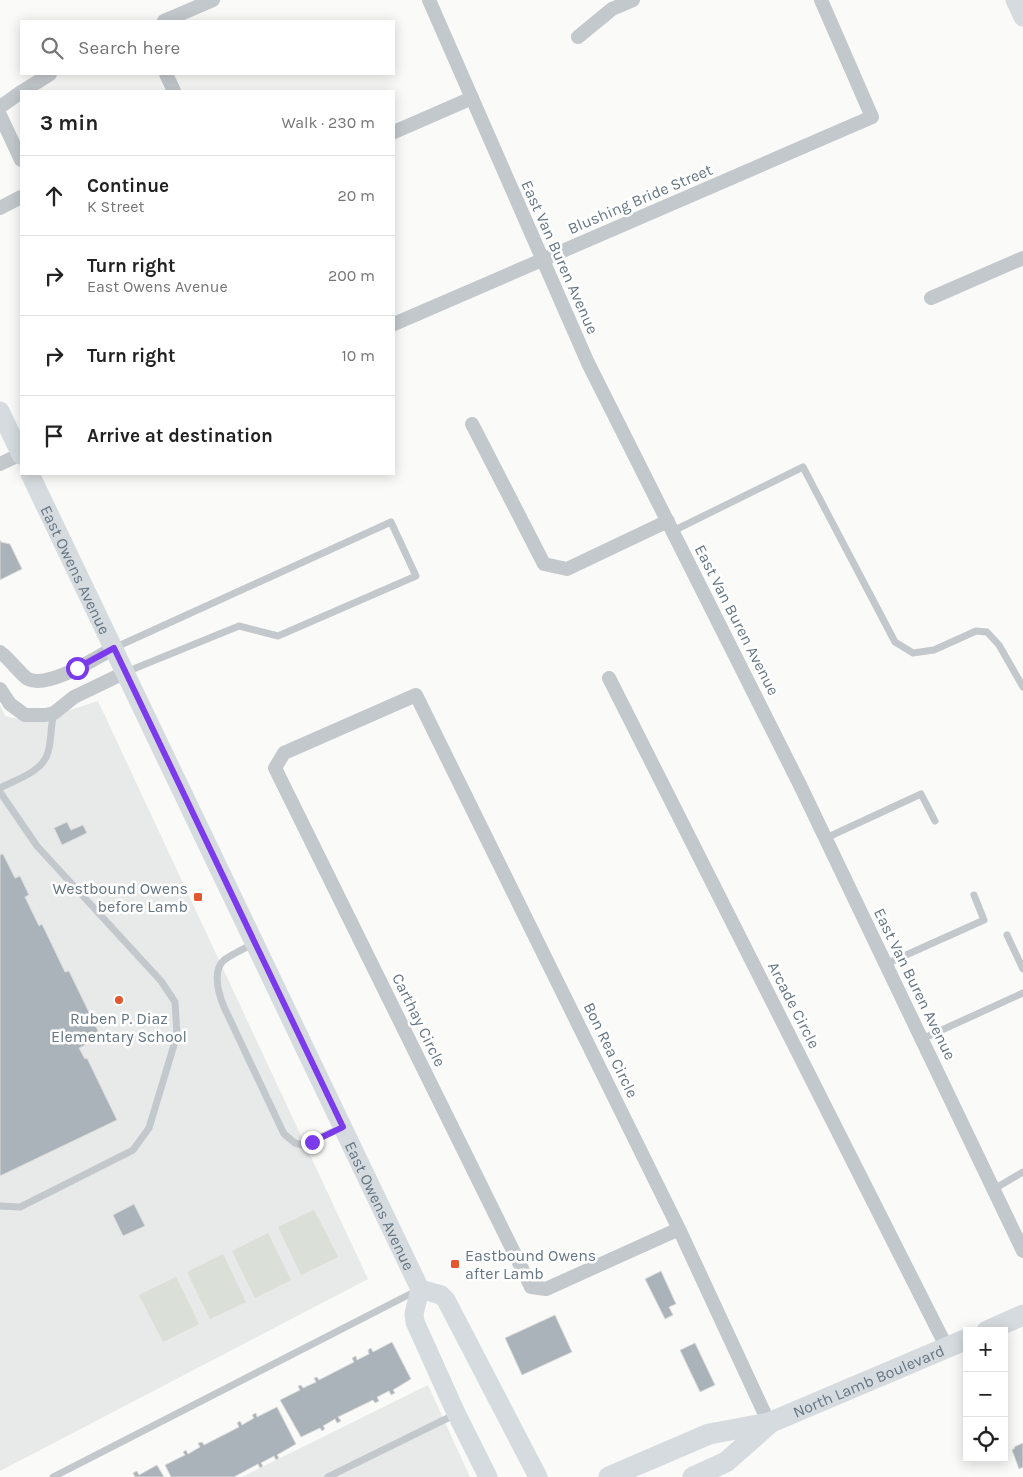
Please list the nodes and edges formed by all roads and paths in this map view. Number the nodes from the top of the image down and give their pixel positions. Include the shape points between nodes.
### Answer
1 (213, 0) edge
2 (429, 0) edge
3 (633, 0) edge
4 (821, 0) edge
5 (1014, 0) edge
6 (1023, 17) edge
7 (166, 20) edge
8 (578, 37) dead end
9 (48, 75) edge
10 (166, 75) edge
11 (25, 90) edge
12 (174, 90) edge
13 (20, 93) edge
14 (472, 98) junction
15 (0, 107) edge
16 (0, 115) edge
17 (395, 132) edge
18 (20, 158) edge
19 (20, 198) edge
20 (0, 208) edge
21 (1023, 258) edge
22 (542, 260) junction
23 (930, 298) dead end
24 (395, 324) edge
25 (0, 411) edge
26 (472, 424) dead end
27 (20, 452) edge
28 (20, 454) edge
29 (0, 464) edge
30 (30, 475) edge
31 (670, 526) junction
32 (114, 648) junction
33 (0, 652) edge
34 (126, 672) junction
35 (609, 678) dead end
36 (1023, 687) edge
37 (0, 689) edge
38 (416, 695) joint
39 (54, 713) junction
40 (0, 788) edge
41 (0, 792) edge
42 (935, 821) dead end
43 (826, 838) junction
44 (974, 895) dead end
45 (1007, 935) dead end
46 (255, 943) junction
47 (886, 964) junction
48 (1023, 969) edge
49 (1023, 993) edge
50 (922, 1040) junction
51 (343, 1127) junction
52 (1023, 1172) edge
53 (994, 1189) junction
54 (0, 1206) edge
55 (679, 1229) junction
56 (1023, 1251) edge
57 (420, 1289) junction
58 (1023, 1315) edge
59 (996, 1327) edge
60 (963, 1341) edge
61 (947, 1348) junction
62 (456, 1413) junction
63 (769, 1423) junction
64 (54, 1477) edge
65 (328, 1477) edge
66 (488, 1477) edge
67 (538, 1477) edge
68 (609, 1477) edge
69 (693, 1477) edge

1 - 7 street
2 - 14 street, East Van Buren Avenue
3 - 8 street via 612,9
4 - 22 street, Blushing Bride Street via 872,117
5 - 6 main road
9 - 11 street
10 - 12 street
13 - 15 street
14 - 17 street
14 - 22 street, East Van Buren Avenue
16 - 18 street
19 - 20 street
21 - 23 street
22 - 24 street, Blushing Bride Street
22 - 31 street, East Van Buren Avenue via 588,363
25 - 27 main road
26 - 31 street via 544,564 566,569
28 - 29 street
30 - 32 main road, East Owens Avenue
31 - 36 lane via 803,467 895,642 913,653 934,650 976,631 988,632
31 - 43 street, East Van Buren Avenue
32 - 33 street via 45,682 28,679
32 - 34 main road, East Owens Avenue
32 - 34 lane via 391,522 416,576 278,636 239,626
34 - 39 street via 74,698
34 - 46 main road, East Owens Avenue
35 - 61 street, Arcade Circle
37 - 39 street via 10,704 25,715
38 - 55 street, Bon Rea Circle
38 - 55 street, Carthay Circle via 284,753 275,768 531,1287 546,1289
39 - 40 lane via 48,752 40,768
41 - 54 lane via 37,846 161,981 175,1002 178,1035 149,1128 133,1150 20,1207
42 - 43 lane via 921,794
43 - 47 street, East Van Buren Avenue
44 - 47 lane via 984,920
45 - 48 lane
46 - 51 main road, East Owens Avenue
46 - 51 lane via 223,962 217,988 284,1134 289,1140 303,1145
47 - 50 street, East Van Buren Avenue
49 - 50 lane
50 - 53 street, East Van Buren Avenue
51 - 57 main road, East Owens Avenue
52 - 53 lane
53 - 56 street, East Van Buren Avenue
55 - 63 street, Bon Rea Circle
57 - 62 main road, East Owens Avenue via 415,1322
57 - 64 lane
57 - 67 main road, East Owens Avenue via 441,1295 446,1300
58 - 59 main road
60 - 61 main road, North Lamb Boulevard
61 - 63 main road, North Lamb Boulevard
62 - 65 lane
62 - 66 main road, East Owens Avenue
63 - 68 main road, North Lamb Boulevard via 709,1434
63 - 69 main road, North Lamb Boulevard via 726,1462

